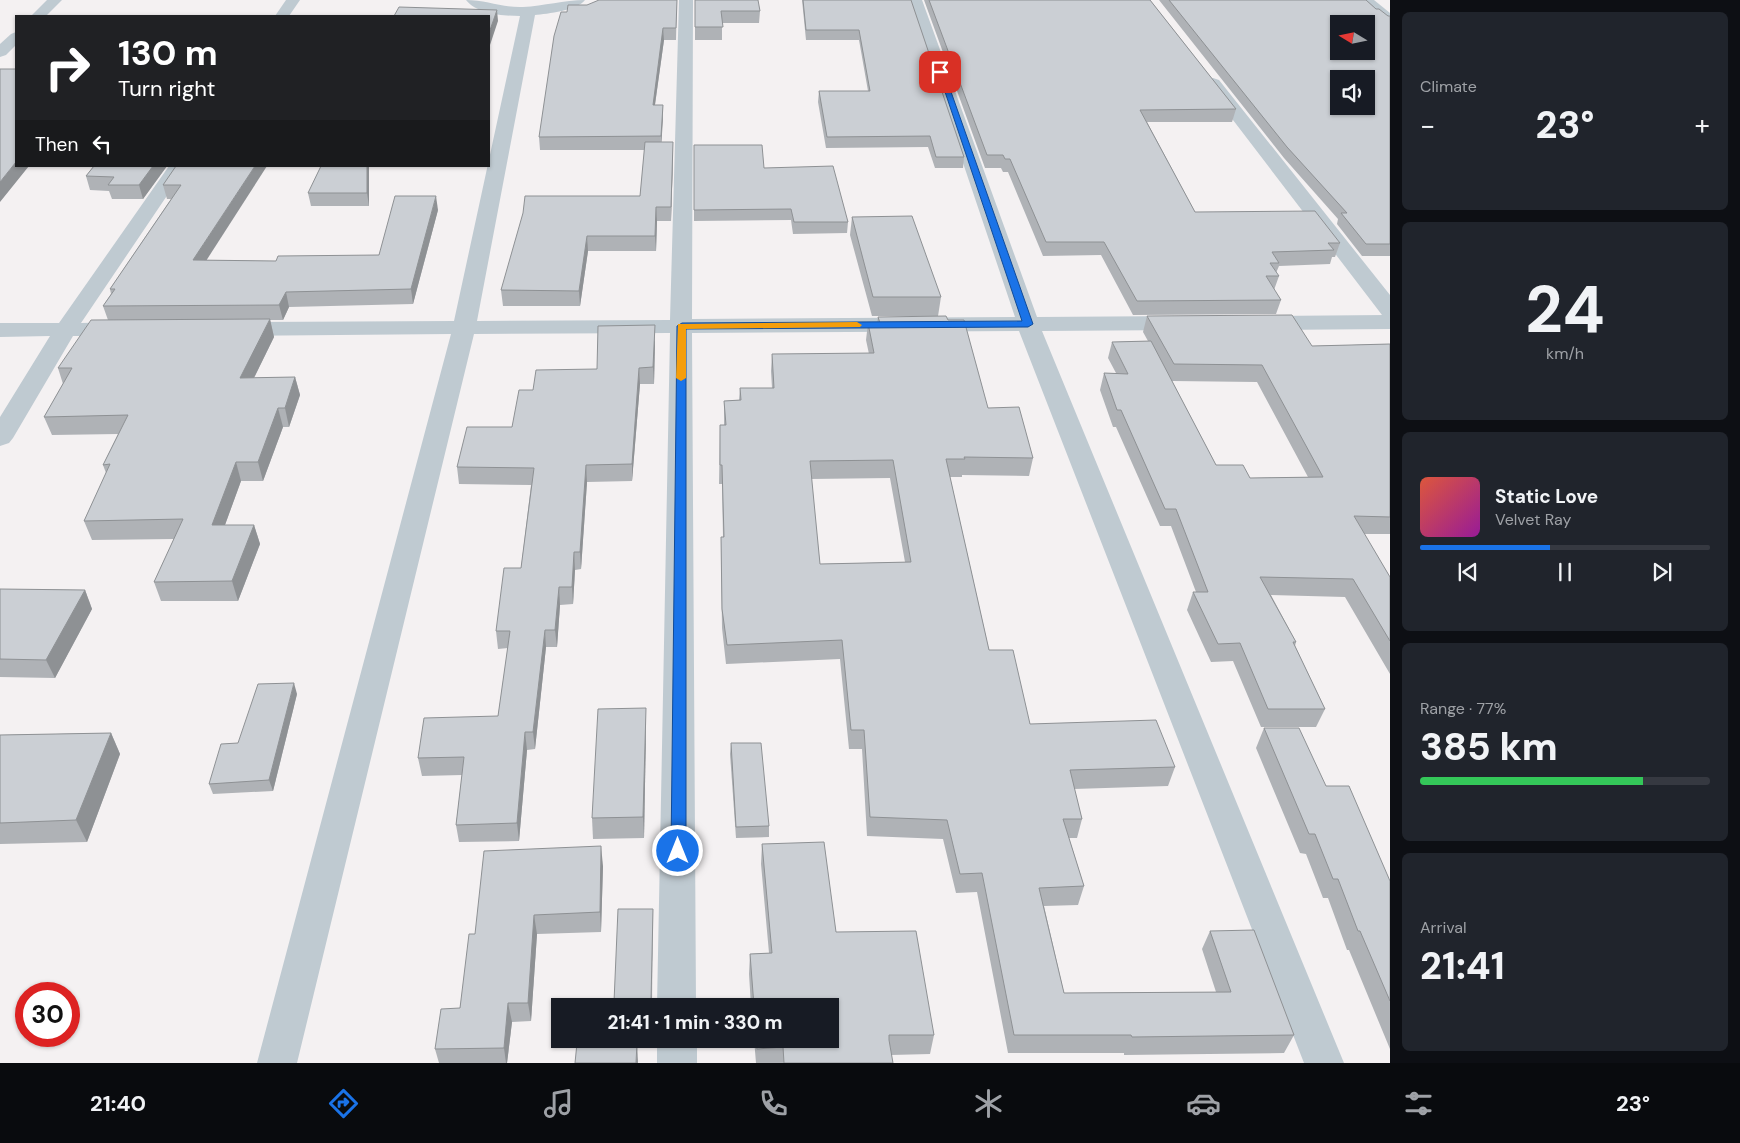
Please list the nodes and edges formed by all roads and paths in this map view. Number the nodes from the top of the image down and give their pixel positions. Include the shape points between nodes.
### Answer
1 (54, 0) edge
2 (293, 0) edge
3 (473, 0) edge
4 (578, 0) edge
5 (686, 0) edge
6 (916, 0) edge
7 (1365, 0) edge
8 (528, 11) junction
9 (39, 15) edge
10 (283, 15) edge
11 (1390, 21) edge
12 (15, 38) edge
13 (0, 52) edge
14 (1203, 70) edge
15 (177, 167) edge
16 (1390, 310) edge
17 (1390, 322) edge
18 (1204, 323) edge
19 (1234, 323) edge
20 (1028, 324) junction
21 (682, 326) junction
22 (464, 328) junction
23 (145, 329) edge
24 (215, 329) edge
25 (0, 330) edge
26 (66, 330) junction
27 (0, 438) edge
28 (677, 998) edge
29 (677, 1048) edge
30 (277, 1063) edge
31 (677, 1063) edge
32 (1324, 1063) edge

1 - 9 street
2 - 10 street
3 - 8 street via 490,8
4 - 8 street via 557,8
5 - 21 street
6 - 20 street
7 - 11 street
8 - 22 street
12 - 13 street
14 - 16 street
15 - 26 street
17 - 19 street
18 - 20 street
20 - 21 street
20 - 32 street
21 - 22 street
21 - 28 street
22 - 24 street
22 - 30 street
23 - 26 street
25 - 26 street
26 - 27 street
29 - 31 street

